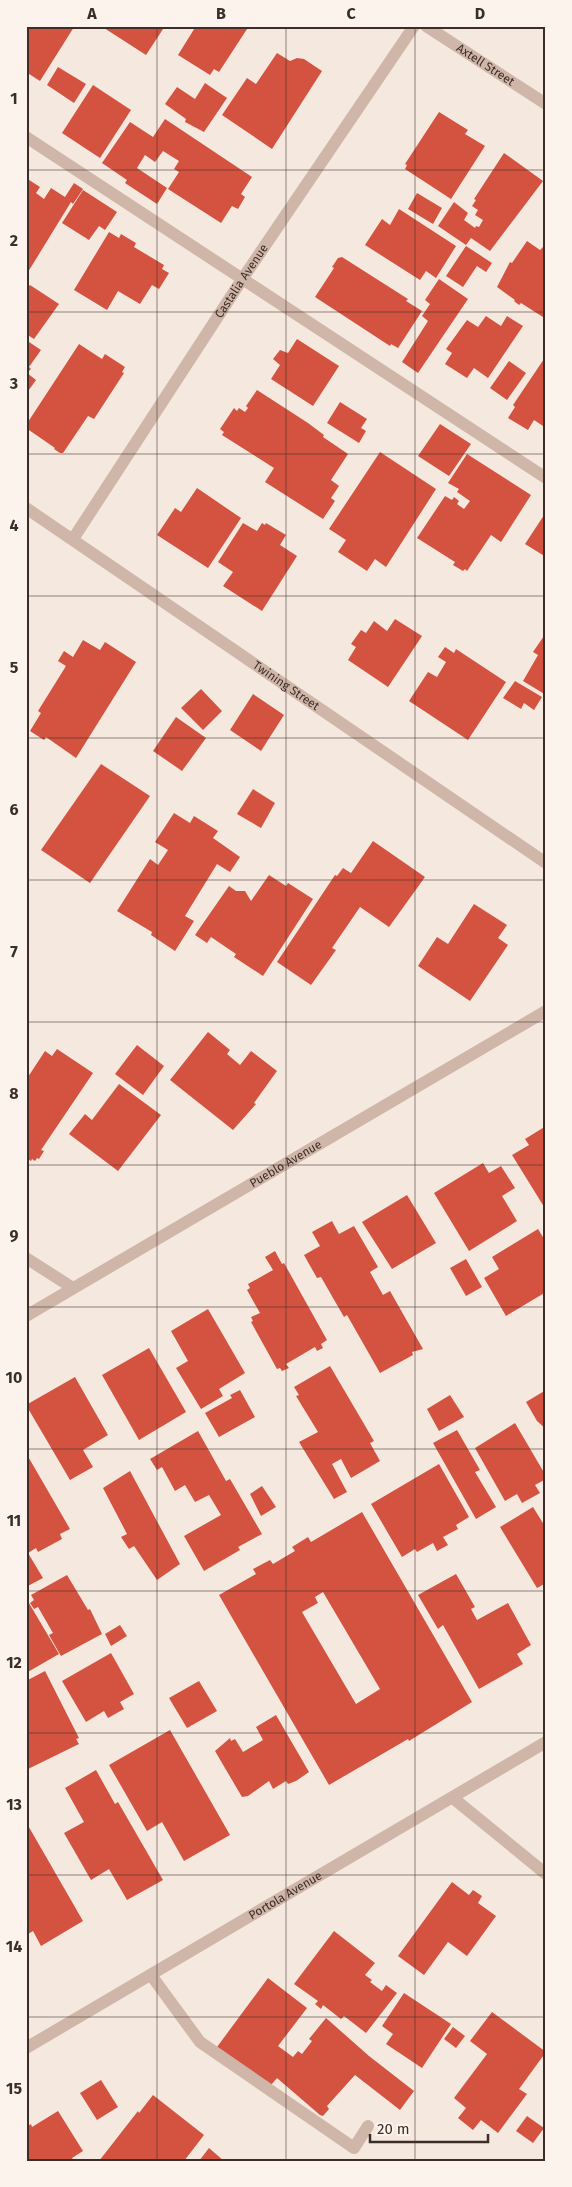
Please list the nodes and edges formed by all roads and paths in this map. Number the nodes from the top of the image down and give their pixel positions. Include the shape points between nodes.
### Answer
1 (414, 26) edge
2 (426, 26) edge
3 (546, 104) edge
4 (26, 137) edge
5 (243, 278) junction
6 (546, 478) edge
7 (26, 508) edge
8 (73, 539) junction
9 (546, 863) edge
10 (546, 1011) edge
11 (26, 1258) edge
12 (73, 1288) junction
13 (26, 1316) edge
14 (546, 1742) edge
15 (453, 1798) junction
16 (546, 1874) edge
17 (151, 1975) junction
18 (26, 2048) edge
19 (368, 2126) dead end

1 - 5 street, Castalia Avenue
2 - 3 street, Axtell Street
4 - 5 street
5 - 6 street
5 - 8 street, Castalia Avenue
7 - 8 street, Twining Street
8 - 9 street, Twining Street
10 - 12 street, Pueblo Avenue
11 - 12 street
12 - 13 street, Pueblo Avenue
14 - 15 street, Portola Avenue
15 - 16 street
15 - 17 street, Portola Avenue
17 - 18 street, Portola Avenue
17 - 19 street via 200,2042 354,2148

